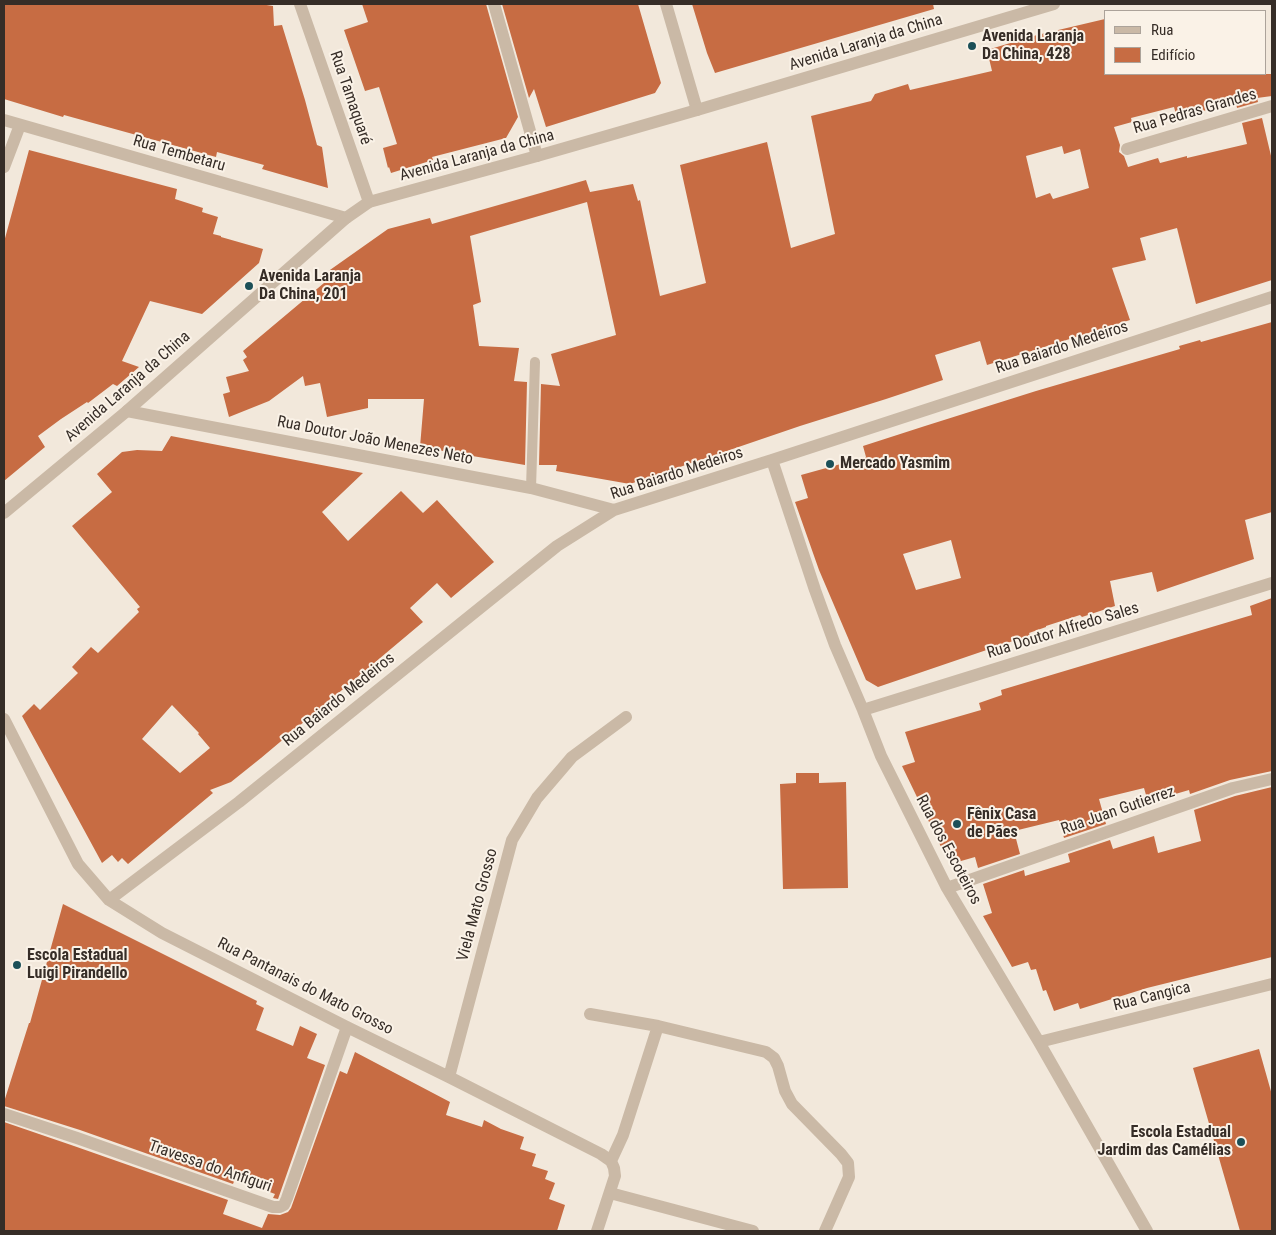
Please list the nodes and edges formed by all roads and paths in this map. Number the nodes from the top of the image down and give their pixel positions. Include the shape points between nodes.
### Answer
1 (289, 4) edge
2 (494, 4) edge
3 (666, 4) edge
4 (1054, 4) edge
5 (301, 6) edge
6 (1026, 8) edge
7 (1272, 106) edge
8 (697, 110) junction
9 (4, 120) edge
10 (20, 125) junction
11 (1127, 149) dead end
12 (537, 156) junction
13 (4, 167) edge
14 (369, 202) junction
15 (346, 218) junction
16 (1272, 297) edge
17 (535, 362) dead end
18 (127, 411) junction
19 (772, 460) junction
20 (531, 488) junction
21 (614, 510) junction
22 (4, 513) edge
23 (1272, 583) edge
24 (863, 710) junction
25 (626, 717) dead end
26 (4, 719) edge
27 (1272, 779) edge
28 (947, 888) junction
29 (109, 900) junction
30 (1272, 984) edge
31 (590, 1014) dead end
32 (658, 1026) junction
33 (347, 1027) junction
34 (1039, 1042) junction
35 (449, 1077) junction
36 (4, 1114) edge
37 (610, 1161) junction
38 (610, 1193) junction
39 (597, 1231) edge
40 (753, 1231) edge
41 (825, 1231) edge
42 (1147, 1231) edge

1 - 5 street
2 - 12 street
3 - 8 street
4 - 6 street, Avenida Laranja da China
5 - 14 street, Rua Tamaquaré
6 - 8 street, Avenida Laranja da China
7 - 11 street, Rua Pedras Grandes
8 - 12 street, Avenida Laranja da China
9 - 10 street, Rua Tembetaru
10 - 13 street
10 - 15 street, Rua Tembetaru
12 - 14 street, Avenida Laranja da China
14 - 15 street, Avenida Laranja da China
15 - 18 street, Avenida Laranja da China
16 - 19 street, Rua Baiardo Medeiros
17 - 20 lane
18 - 20 street, Rua Doutor João Menezes Neto
18 - 22 street, Avenida Laranja da China
19 - 21 street, Rua Baiardo Medeiros
19 - 24 street, Rua dos Escoteiros via 835,645
20 - 21 street, Rua Doutor João Menezes Neto
21 - 29 street, Rua Baiardo Medeiros via 557,546 239,802
23 - 24 street, Rua Doutor Alfredo Sales
24 - 28 street, Rua dos Escoteiros via 881,756
25 - 35 street, Viela Mato Grosso via 572,756 537,798 512,840
26 - 29 street, Rua Pantanais do Mato Grosso via 78,864
27 - 28 street, Rua Juan Gutierrez via 1233,788
28 - 34 street, Rua dos Escoteiros
29 - 33 street, Rua Pantanais do Mato Grosso via 162,933
30 - 34 street, Rua Cangica
31 - 32 street
32 - 37 street via 623,1135
32 - 41 street via 766,1052 774,1058 792,1104 848,1163 849,1177
33 - 35 street, Rua Pantanais do Mato Grosso
33 - 36 street, Travessa do Anfiguri via 284,1205 273,1207
34 - 42 street, Rua dos Escoteiros
35 - 37 street, Rua Pantanais do Mato Grosso
37 - 38 street via 615,1176
38 - 39 street
38 - 40 street

